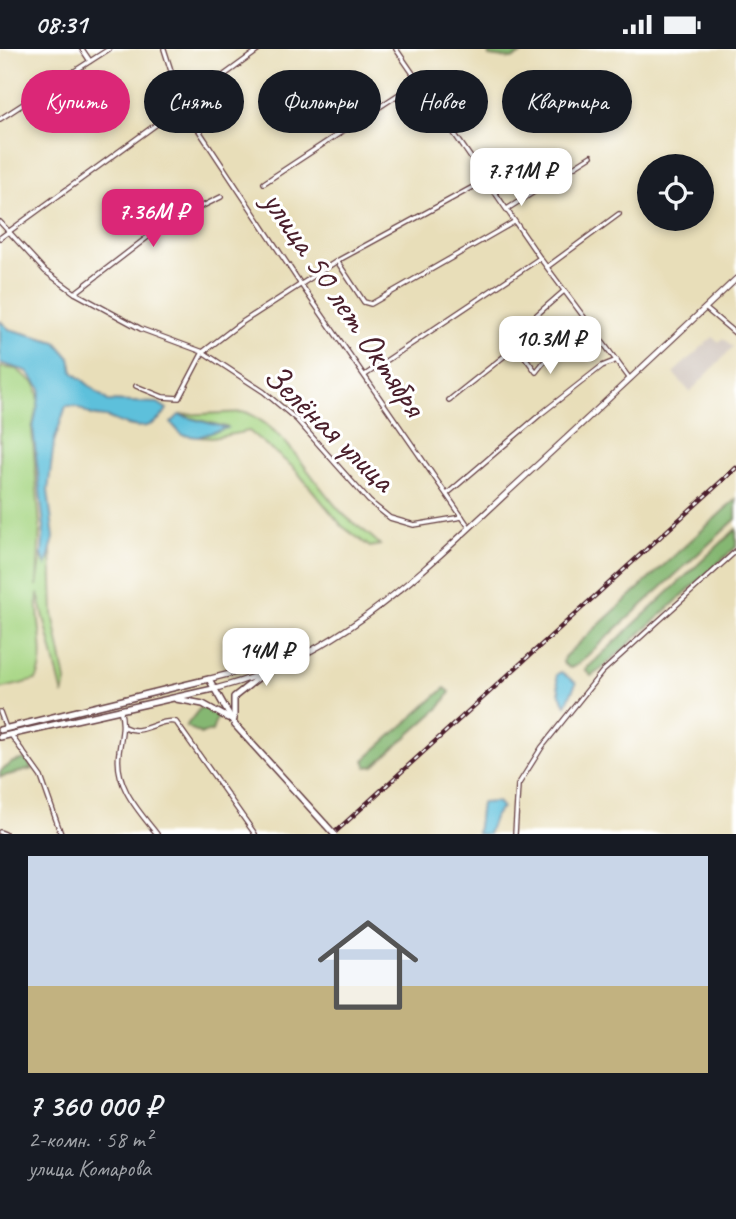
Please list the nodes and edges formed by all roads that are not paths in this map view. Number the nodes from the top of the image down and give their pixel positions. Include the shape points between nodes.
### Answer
1 (82, 49) edge
2 (108, 49) edge
3 (164, 49) edge
4 (260, 49) edge
5 (396, 49) edge
6 (90, 61) junction
7 (171, 70) edge
8 (231, 70) edge
9 (411, 70) edge
10 (395, 97) edge
11 (0, 119) edge
12 (144, 133) edge
13 (201, 133) edge
14 (454, 133) edge
15 (591, 156) dead end
16 (486, 180) junction
17 (264, 183) dead end
18 (221, 197) dead end
19 (507, 209) junction
20 (619, 214) dead end
21 (515, 221) junction
22 (0, 222) edge
23 (10, 230) junction
24 (0, 238) edge
25 (540, 258) junction
26 (337, 261) junction
27 (547, 267) junction
28 (736, 279) edge
29 (300, 283) junction
30 (564, 291) junction
31 (75, 293) junction
32 (705, 308) junction
33 (591, 327) junction
34 (736, 334) edge
35 (517, 346) junction
36 (203, 352) junction
37 (617, 360) junction
38 (365, 375) junction
39 (631, 379) junction
40 (136, 386) dead end
41 (449, 400) dead end
42 (447, 494) junction
43 (463, 517) junction
44 (469, 527) junction
45 (736, 551) edge
46 (305, 655) junction
47 (258, 678) junction
48 (209, 679) junction
49 (213, 689) junction
50 (160, 700) junction
51 (120, 709) junction
52 (0, 712) edge
53 (236, 725) junction
54 (124, 727) junction
55 (3, 729) edge
56 (11, 735) junction
57 (0, 737) edge
58 (0, 832) edge
59 (5, 834) edge
60 (61, 834) edge
61 (157, 834) edge
62 (256, 834) edge
63 (334, 834) edge
64 (515, 834) edge

1 - 6 street
2 - 6 street
3 - 7 street, улица 50 лет Октября
4 - 8 street
5 - 9 street
6 - 11 street
10 - 17 street
12 - 23 street
13 - 29 street, улица 50 лет Октября
14 - 16 street
15 - 19 street
16 - 19 street
16 - 26 street
18 - 31 street via 162,226
19 - 21 street
20 - 27 street
21 - 25 street
21 - 26 street via 371,305 364,302
22 - 23 street, Зелёная улица
23 - 24 street
23 - 31 street, Зелёная улица via 45,271
25 - 27 street
25 - 38 street
26 - 29 street
27 - 30 street
28 - 32 main road
29 - 36 street
29 - 38 street, улица 50 лет Октября
30 - 33 street
30 - 35 street via 526,325
31 - 36 street, Зелёная улица via 141,329
32 - 34 street
32 - 39 main road
33 - 35 street via 561,340 536,372
33 - 37 street
35 - 41 street
36 - 40 street via 179,398
36 - 43 street, Зелёная улица via 286,409 390,518 406,525
37 - 39 street
37 - 42 street via 602,366 542,413
38 - 42 street, улица 50 лет Октября
39 - 44 main road
42 - 43 street, улица 50 лет Октября
43 - 44 street, улица 50 лет Октября
44 - 46 main road via 360,623
45 - 64 street via 602,672 542,747 518,785
46 - 47 main road
46 - 48 main road
47 - 49 main road
47 - 53 main road via 234,697
48 - 49 main road
48 - 55 main road
49 - 50 main road
49 - 53 main road
50 - 51 main road
50 - 53 main road via 203,704
51 - 54 street
51 - 56 main road
52 - 55 street
53 - 63 main road, bridge
54 - 61 street via 120,780
54 - 62 street via 136,731 177,722
56 - 57 main road
56 - 60 street via 41,776
58 - 59 street

